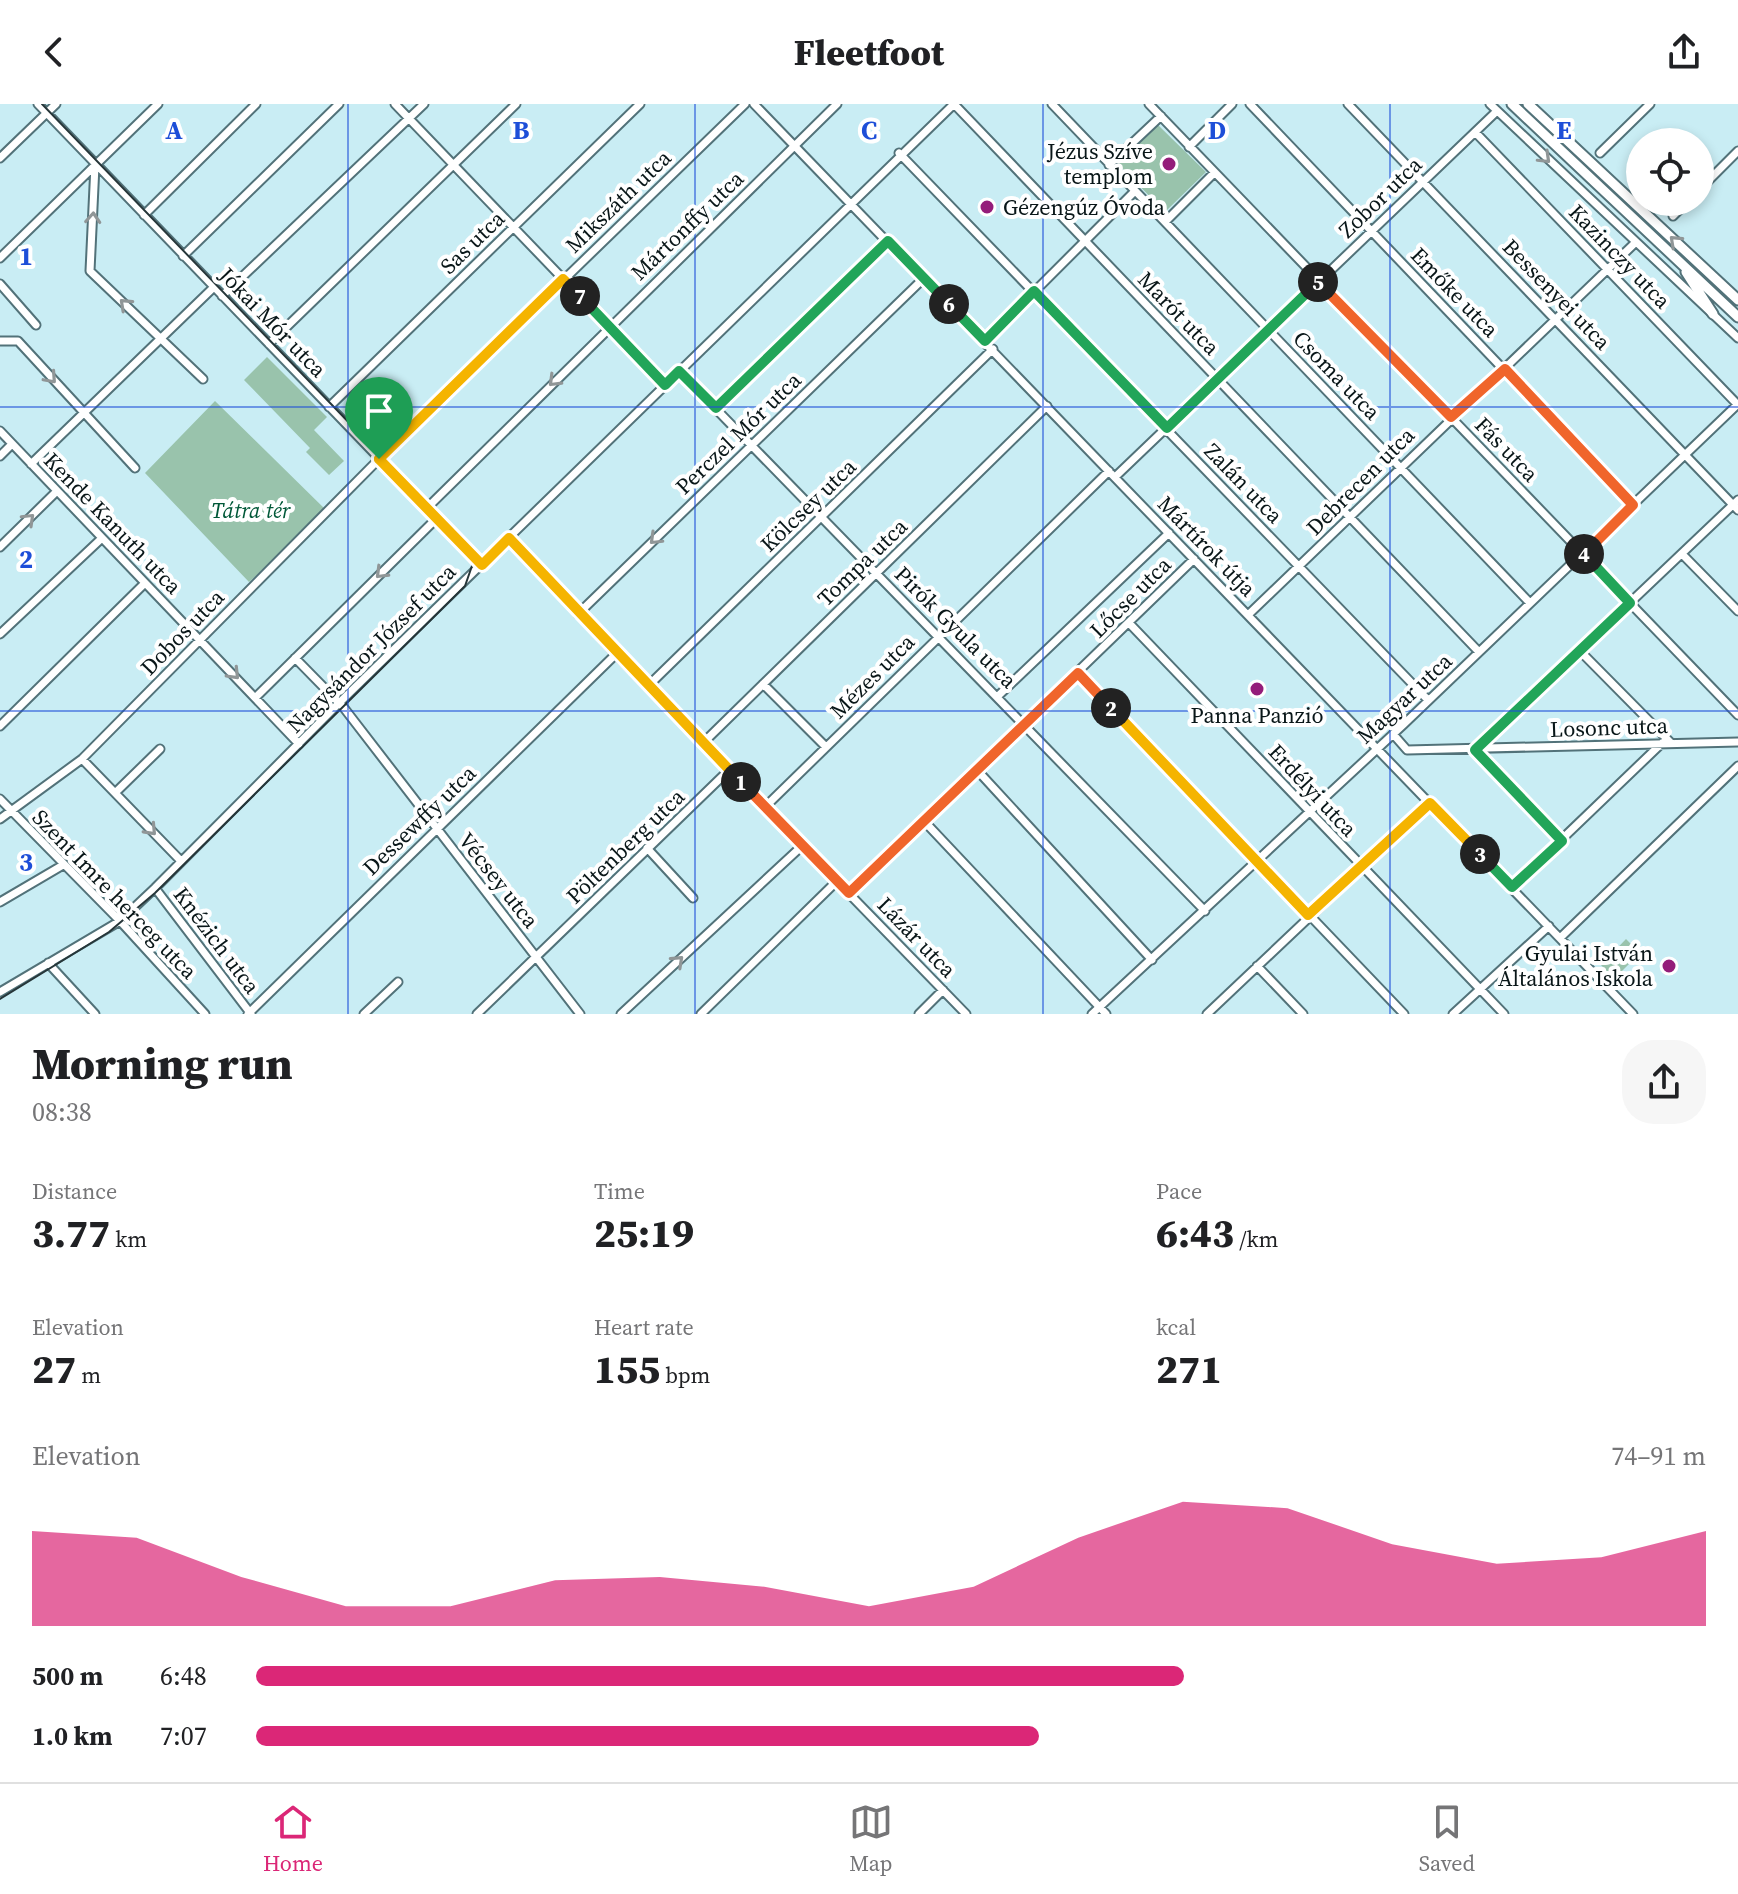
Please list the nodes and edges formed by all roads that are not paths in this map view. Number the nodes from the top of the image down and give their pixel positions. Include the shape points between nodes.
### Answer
1 (38, 104) edge
2 (56, 104) edge
3 (158, 104) edge
4 (256, 104) edge
5 (339, 104) edge
6 (395, 104) edge
7 (424, 104) edge
8 (516, 104) edge
9 (640, 104) edge
10 (745, 104) edge
11 (754, 104) edge
12 (837, 104) edge
13 (954, 104) edge
14 (1052, 104) edge
15 (1149, 104) edge
16 (1232, 104) edge
17 (1250, 104) edge
18 (1348, 104) edge
19 (1490, 104) edge
20 (1512, 104) edge
21 (1528, 104) edge
22 (1650, 104) edge
23 (1497, 111) junction
24 (47, 113) junction
25 (1161, 116) junction
26 (410, 118) junction
27 (1475, 132) junction
28 (794, 144) junction
29 (1189, 147) junction
30 (1738, 151) edge
31 (899, 153) junction
32 (1600, 153) dead end
33 (0, 158) edge
34 (95, 165) junction
35 (453, 165) junction
36 (1109, 165) junction
37 (1214, 173) junction
38 (1714, 175) edge
39 (1423, 181) junction
40 (1134, 192) junction
41 (850, 202) junction
42 (144, 215) junction
43 (1165, 222) junction
44 (514, 226) junction
45 (1370, 230) junction
46 (888, 241) junction
47 (1084, 242) junction
48 (1636, 242) junction
49 (183, 256) junction
50 (0, 258) edge
51 (1678, 259) junction
52 (1608, 269) junction
53 (924, 278) junction
54 (563, 279) junction
55 (1319, 281) junction
56 (0, 284) edge
57 (214, 287) junction
58 (1034, 291) junction
59 (222, 296) junction
60 (1738, 300) edge
61 (1713, 314) junction
62 (1738, 317) edge
63 (1556, 319) junction
64 (36, 325) dead end
65 (609, 326) junction
66 (1269, 330) junction
67 (161, 337) junction
68 (1738, 338) edge
69 (0, 341) edge
70 (985, 341) junction
71 (269, 344) junction
72 (993, 349) junction
73 (1505, 369) junction
74 (679, 371) junction
75 (203, 379) dead end
76 (1218, 379) junction
77 (665, 385) junction
78 (1738, 405) edge
79 (1047, 406) junction
80 (329, 407) junction
81 (716, 408) junction
82 (85, 415) junction
83 (1451, 417) junction
84 (1167, 428) junction
85 (0, 431) edge
86 (12, 444) junction
87 (751, 446) junction
88 (1685, 455) junction
89 (0, 456) edge
90 (379, 459) junction
91 (31, 464) junction
92 (1400, 466) junction
93 (135, 468) dead end
94 (1112, 474) junction
95 (57, 491) junction
96 (1633, 505) junction
97 (1736, 505) edge
98 (427, 508) junction
99 (1349, 517) junction
100 (437, 518) junction
101 (820, 518) junction
102 (1169, 533) junction
103 (102, 538) junction
104 (509, 538) junction
105 (0, 547) edge
106 (1583, 552) junction
107 (1682, 554) junction
108 (1194, 559) junction
109 (482, 565) junction
110 (1299, 567) junction
111 (876, 573) junction
112 (145, 583) junction
113 (1530, 603) junction
114 (1630, 603) junction
115 (1738, 611) edge
116 (578, 614) junction
117 (1249, 614) junction
118 (1129, 623) junction
119 (0, 634) edge
120 (939, 635) junction
121 (201, 640) junction
122 (1580, 651) junction
123 (1479, 652) junction
124 (616, 654) junction
125 (295, 658) junction
126 (1078, 673) junction
127 (763, 684) junction
128 (648, 686) junction
129 (998, 696) junction
130 (256, 697) junction
131 (1428, 700) junction
132 (339, 703) junction
133 (1738, 715) edge
134 (1024, 722) junction
135 (0, 726) edge
136 (1498, 728) junction
137 (1393, 734) junction
138 (1738, 742) edge
139 (703, 743) junction
140 (1662, 743) junction
141 (1671, 743) junction
142 (299, 744) junction
143 (826, 747) junction
144 (1502, 748) junction
145 (160, 749) dead end
146 (1377, 749) junction
147 (1475, 750) junction
148 (82, 759) junction
149 (1738, 766) edge
150 (729, 770) junction
151 (977, 770) junction
152 (116, 792) junction
153 (0, 799) edge
154 (1430, 803) junction
155 (765, 807) junction
156 (1309, 811) junction
157 (12, 812) junction
158 (0, 819) edge
159 (924, 821) junction
160 (436, 828) junction
161 (1562, 841) junction
162 (803, 845) junction
163 (647, 848) junction
164 (181, 861) junction
165 (1257, 861) junction
166 (63, 865) junction
167 (1360, 867) junction
168 (837, 881) junction
169 (1512, 887) junction
170 (155, 888) junction
171 (849, 893) junction
172 (693, 898) dead end
173 (0, 902) edge
174 (1205, 911) junction
175 (1308, 915) junction
176 (120, 921) junction
177 (1549, 926) junction
178 (1560, 938) junction
179 (535, 958) junction
180 (1152, 960) junction
181 (48, 963) junction
182 (1257, 966) junction
183 (398, 982) dead end
184 (1480, 989) junction
185 (943, 990) junction
186 (0, 992) edge
187 (1100, 1007) junction
188 (95, 1014) edge
189 (205, 1014) edge
190 (249, 1014) edge
191 (364, 1014) edge
192 (477, 1014) edge
193 (580, 1014) edge
194 (621, 1014) edge
195 (701, 1014) edge
196 (919, 1014) edge
197 (966, 1014) edge
198 (1092, 1014) edge
199 (1106, 1014) edge
200 (1207, 1014) edge
201 (1303, 1014) edge
202 (1404, 1014) edge
203 (1453, 1014) edge
204 (1504, 1014) edge
205 (1633, 1014) edge

1 - 24 street, Jókai Mór utca
2 - 24 street
3 - 34 street
4 - 42 street
5 - 49 street
6 - 26 street
7 - 26 street
8 - 35 street
9 - 44 street, Sas utca
10 - 54 street, Mikszáth utca
11 - 28 street, Mártírok útja
12 - 28 street, Mártonffy utca
13 - 31 street, Nagysándor József utca
13 - 47 street, Marót utca
14 - 36 street, Csoma utca
15 - 25 street, Fás utca
16 - 29 street
17 - 45 street, Emőke utca
18 - 39 street, Bessenyei utca
19 - 23 street
20 - 51 main road
60 -> 21 main road
22 - 32 street
23 - 27 street, Zobor utca
23 -> 48 street
24 - 33 street
24 - 34 street, Jókai Mór utca
25 - 29 street, Fás utca
25 - 36 street
26 - 35 street
26 - 59 street
27 - 39 street, Zobor utca
27 - 52 street, Kazinczy utca
28 - 41 street, Mártírok útja
28 - 65 street, Mártonffy utca
29 - 37 street, Fás utca
30 - 38 street
31 - 41 street, Nagysándor József utca
31 - 58 street, Zalán utca
34 - 42 street, Jókai Mór utca
34 - 50 street
67 -> 34 street via 90,271
35 - 44 street
35 - 71 street
36 - 40 street, Csoma utca
37 - 43 street
37 - 55 street, Fás utca
39 - 45 street, Zobor utca
39 - 63 street, Bessenyei utca
40 - 43 street, Csoma utca
40 - 47 street
41 - 46 street, Mártírok útja
41 - 74 street, Nagysándor József utca
42 - 49 street, Jókai Mór utca
43 - 66 street, Csoma utca
44 - 54 street
44 - 80 street, Sas utca
45 - 55 street, Zobor utca
45 - 73 street, Emőke utca
46 - 53 street, Mártírok útja
46 - 81 street
47 - 58 street
47 - 76 street, Marót utca
48 - 52 street, Debrecen utca
48 - 61 street
49 - 57 street, Jókai Mór utca
51 - 61 main road
51 - 62 main road
52 - 63 street, Debrecen utca
52 - 78 street, Kazinczy utca
53 - 70 street, Mártírok útja
53 - 87 street, Perczel Mór utca
54 - 65 street
54 - 90 street, Mikszáth utca
55 - 66 street, Zobor utca
55 - 83 street, Fás utca
56 - 64 street
57 - 59 street, Jókai Mór utca
57 - 67 street
58 - 70 street
58 - 84 street, Zalán utca
59 - 71 street, Jókai Mór utca
61 - 68 street
63 - 73 street, Debrecen utca
63 - 88 street, Bessenyei utca
65 - 77 street
65 -> 98 street, Mártonffy utca
66 - 76 street, Zobor utca
66 - 92 street, Csoma utca
67 - 75 street
67 - 82 street
69 -> 82 street via 18,341
70 - 72 street, Mártírok útja
71 - 80 street, Jókai Mór utca
72 - 79 street, Mártírok útja
72 - 101 street, Kölcsey utca
73 - 83 street, Debrecen utca
73 - 96 street, Emőke utca
74 - 77 street, Nagysándor József utca
74 - 81 street, Pirók Gyula utca
76 - 84 street, Zobor utca
76 - 99 street, Marót utca
77 - 104 street, Nagysándor József utca
78 - 88 street, Magyar utca
79 - 94 street, Mártírok útja
79 - 111 street, Tompa utca
80 - 90 street, Jókai Mór utca
81 - 87 street, Pirók Gyula utca
82 - 91 street
82 - 93 street
83 - 92 street, Debrecen utca
83 - 106 street, Fás utca
84 - 94 street, Zobor utca
84 - 110 street, Zalán utca
85 - 86 street, Kende Kanuth utca
86 - 89 street
86 - 91 street, Kende Kanuth utca
87 - 101 street, Pirók Gyula utca
87 -> 116 street, Perczel Mór utca
88 - 96 street, Magyar utca
88 - 97 street, Bessenyei utca
90 - 98 street, Jókai Mór utca
90 - 121 street, Dobos utca
91 - 95 street, Kende Kanuth utca
92 - 99 street, Debrecen utca
92 - 113 street, Csoma utca
94 - 102 street, Mártírok útja
94 - 120 street, Mézes utca
95 - 103 street, Kende Kanuth utca
105 -> 95 street
96 - 106 street, Magyar utca
97 - 107 street
98 - 100 street, Jókai Mór utca
99 - 110 street, Debrecen utca
99 - 123 street, Marót utca
100 - 109 street, Jókai Mór utca
100 -> 125 street
101 - 111 street, Pirók Gyula utca
101 - 128 street, Kölcsey utca
102 - 108 street, Mártírok útja
102 - 129 street
103 - 112 street, Kende Kanuth utca
103 - 119 street
104 - 109 street, Nagysándor József utca
104 - 116 street, Lázár utca
106 - 113 street, Magyar utca
106 - 114 street, Fás utca
107 - 114 street
107 - 115 street
108 - 117 street, Mártírok útja
108 - 118 street, Lőcse utca
109 - 132 street, Nagysándor József utca
110 - 117 street, Debrecen utca
110 - 131 street, Zalán utca
111 - 120 street, Pirók Gyula utca
111 - 127 street, Tompa utca
112 - 121 street, Kende Kanuth utca
112 - 135 street
113 - 123 street, Magyar utca
114 - 122 street
114 - 133 street, Fás utca
116 - 124 street, Lázár utca
117 - 146 street, Mártírok útja
118 - 126 street, Lőcse utca
118 - 156 street, Erdélyi utca
120 - 129 street, Pirók Gyula utca
120 - 143 street, Mézes utca
121 -> 130 street, Kende Kanuth utca
121 - 148 street, Dobos utca
122 - 136 street
122 - 141 street
123 - 131 street, Magyar utca
124 - 128 street, Lázár utca
124 - 160 street, Dessewffy utca
125 - 130 street
125 - 132 street, Vécsey utca
126 - 134 street, Lőcse utca
126 - 165 street
127 - 139 street, Tompa utca
127 - 143 street
128 - 139 street, Lázár utca
129 - 134 street, Pirók Gyula utca
130 - 142 street, Kende Kanuth utca
131 - 137 street, Magyar utca
132 - 142 street, Nagysándor József utca
132 - 160 street, Vécsey utca
134 - 151 street, Lőcse utca
134 - 174 street, Pirók Gyula utca
136 - 144 street via 1496,744
136 - 147 street
137 - 146 street, Magyar utca
137 - 147 street, Losonc utca via 1407,750
138 - 141 street, Losonc utca
139 - 150 street, Lázár utca
140 - 141 street, Losonc utca
140 - 144 street, Losonc utca
140 - 161 street
142 - 164 street, Nagysándor József utca
143 - 155 street, Mézes utca
144 - 147 street, Losonc utca
145 - 152 street
146 - 154 street, Mártírok útja
146 - 156 street, Magyar utca
147 - 161 street
148 - 152 street
148 - 157 street, Dobos utca
149 - 178 street
150 - 155 street, Lázár utca
150 - 163 street, Pöltenberg utca
151 - 159 street, Lőcse utca
151 - 180 street
152 -> 164 street
153 - 157 street, Szent Imre herceg utca
154 - 167 street
154 - 169 street, Mártírok útja
155 - 162 street, Lázár utca
156 - 165 street, Magyar utca
156 - 167 street, Erdélyi utca
157 - 158 street, Dobos utca
157 - 166 street, Szent Imre herceg utca
159 - 171 street, Lőcse utca
159 - 187 street
160 - 179 street, Vécsey utca
160 - 190 street, Dessewffy utca
161 - 169 street
162 - 168 street, Lázár utca
194 -> 162 street
163 - 172 street
163 - 179 street, Pöltenberg utca
164 - 170 street, Nagysándor József utca
165 - 174 street, Magyar utca
165 - 175 street
166 - 173 street
166 - 176 street, Szent Imre herceg utca
167 - 175 street
167 - 184 street, Erdélyi utca
168 - 171 street, Lázár utca
168 - 195 street
169 - 177 street, Mártírok útja
170 - 176 street, Nagysándor József utca
170 - 190 street, Knézich utca
171 - 185 street, Lázár utca
174 - 180 street, Magyar utca
175 - 182 street
175 - 202 street
176 - 181 street, Nagysándor József utca
176 - 189 street, Szent Imre herceg utca
177 - 178 street, Mártírok útja
177 - 184 street
178 - 205 street, Mártírok útja
179 - 192 street, Pöltenberg utca
179 - 193 street, Vécsey utca
180 - 187 street, Magyar utca
181 - 186 street, Nagysándor József utca
181 - 188 street
182 - 200 street
182 - 201 street
183 - 191 street
184 - 203 street
184 - 204 street, Erdélyi utca
185 - 196 street
185 - 197 street, Lázár utca
187 - 198 street, Magyar utca
187 - 199 street

